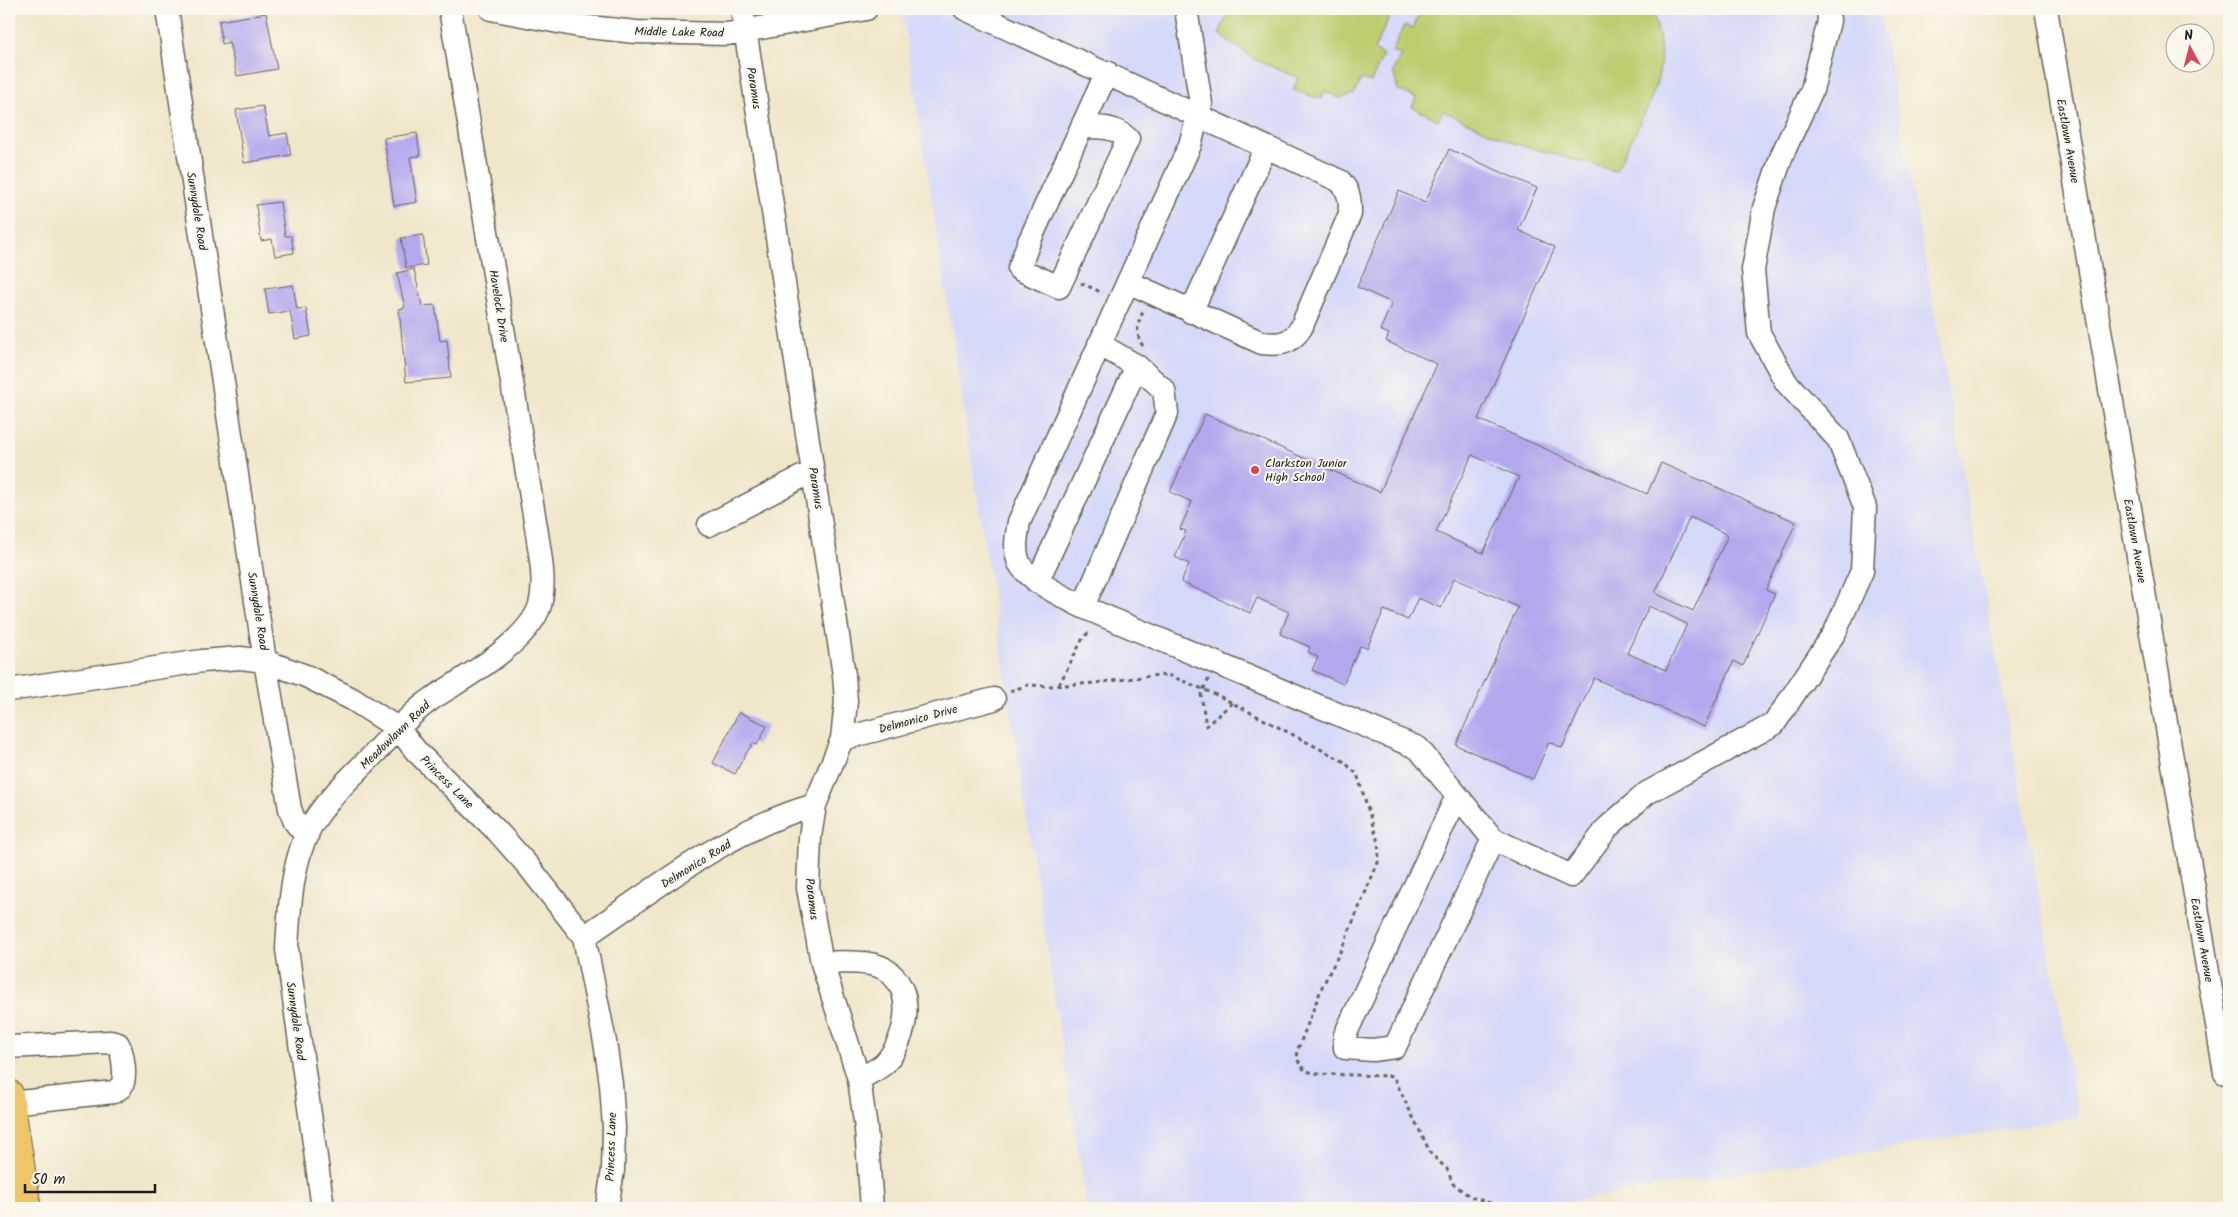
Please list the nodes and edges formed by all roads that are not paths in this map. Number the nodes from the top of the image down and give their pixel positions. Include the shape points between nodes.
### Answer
1 (167, 9) edge
2 (450, 9) edge
3 (492, 9) edge
4 (742, 9) edge
5 (866, 9) edge
6 (965, 9) edge
7 (1186, 9) edge
8 (1828, 9) edge
9 (2046, 9) edge
10 (745, 31) junction
11 (1107, 72) junction
12 (1200, 116) junction
13 (1082, 127) junction
14 (1266, 146) junction
15 (1124, 292) junction
16 (1191, 312) junction
17 (1099, 344) junction
18 (1136, 366) junction
19 (813, 471) junction
20 (710, 525) dead end
21 (1037, 582) junction
22 (540, 604) joint
23 (1083, 607) junction
24 (265, 661) junction
25 (9, 690) edge
26 (994, 699) road end
27 (399, 729) junction
28 (842, 738) junction
29 (1457, 796) junction
30 (815, 805) junction
31 (307, 838) junction
32 (1493, 839) junction
33 (584, 937) junction
34 (822, 963) junction
35 (9, 1047) edge
36 (2225, 1073) dead end
37 (859, 1079) junction
38 (9, 1099) edge
39 (27, 1208) edge
40 (323, 1208) edge
41 (607, 1208) edge
42 (872, 1208) edge

1 - 24 street, Sunnydale Road
2 - 22 street, Havelock Drive via 537,533 542,573
3 - 10 street, Middle Lake Road via 579,26 636,32 727,34
4 - 10 street, Paramus
5 - 10 street, Middle Lake Road
6 - 11 street
7 - 12 street via 1201,104
8 - 32 street via 1829,21 1812,90 1782,155 1767,199 1753,270 1758,333 1786,382 1838,438 1865,507 1862,571 1835,632 1774,724 1647,793 1608,827 1571,876
9 - 36 street, Eastlawn Avenue
10 - 19 street, Paramus
11 - 12 street
11 - 13 street
12 - 14 street
12 - 15 street
13 - 13 street via 1019,268 1059,287 1128,139 1108,127
14 - 16 street
14 - 16 street via 1340,181 1350,199 1350,214 1301,328 1293,339 1278,345 1262,343
15 - 16 street
15 - 17 street
17 - 18 street
17 - 21 street via 1019,522 1015,545 1018,562
18 - 21 street
18 - 23 street via 1164,390 1167,414
19 - 20 street
19 - 28 street, Paramus via 844,675 846,701
21 - 23 street
22 - 27 street, Meadowlawn Road via 515,640 467,678 431,699
23 - 29 street via 1418,748
24 - 25 street, Princess Lane via 240,658 202,661
24 - 27 street, Princess Lane via 329,687
24 - 31 street, Sunnydale Road via 290,809
26 - 28 street, Delmonico Drive
27 - 31 street, Meadowlawn Road via 340,788 314,822
27 - 33 street, Princess Lane via 416,751 504,839
28 - 30 street, Paramus
29 - 32 street
29 - 32 street via 1345,1035 1346,1048 1373,1050 1395,1046
30 - 33 street, Delmonico Road via 778,816 699,860
30 - 34 street, Paramus via 808,888
31 - 40 street, Sunnydale Road via 300,851 289,912 287,950
33 - 41 street, Princess Lane via 611,1084 613,1170
34 - 37 street, Paramus
34 - 37 street via 848,961 883,968 899,983 906,1005 904,1028 896,1049 884,1064
35 - 38 street via 110,1042 118,1044 123,1059 123,1081 114,1092
37 - 42 street, Paramus
38 - 39 main road

